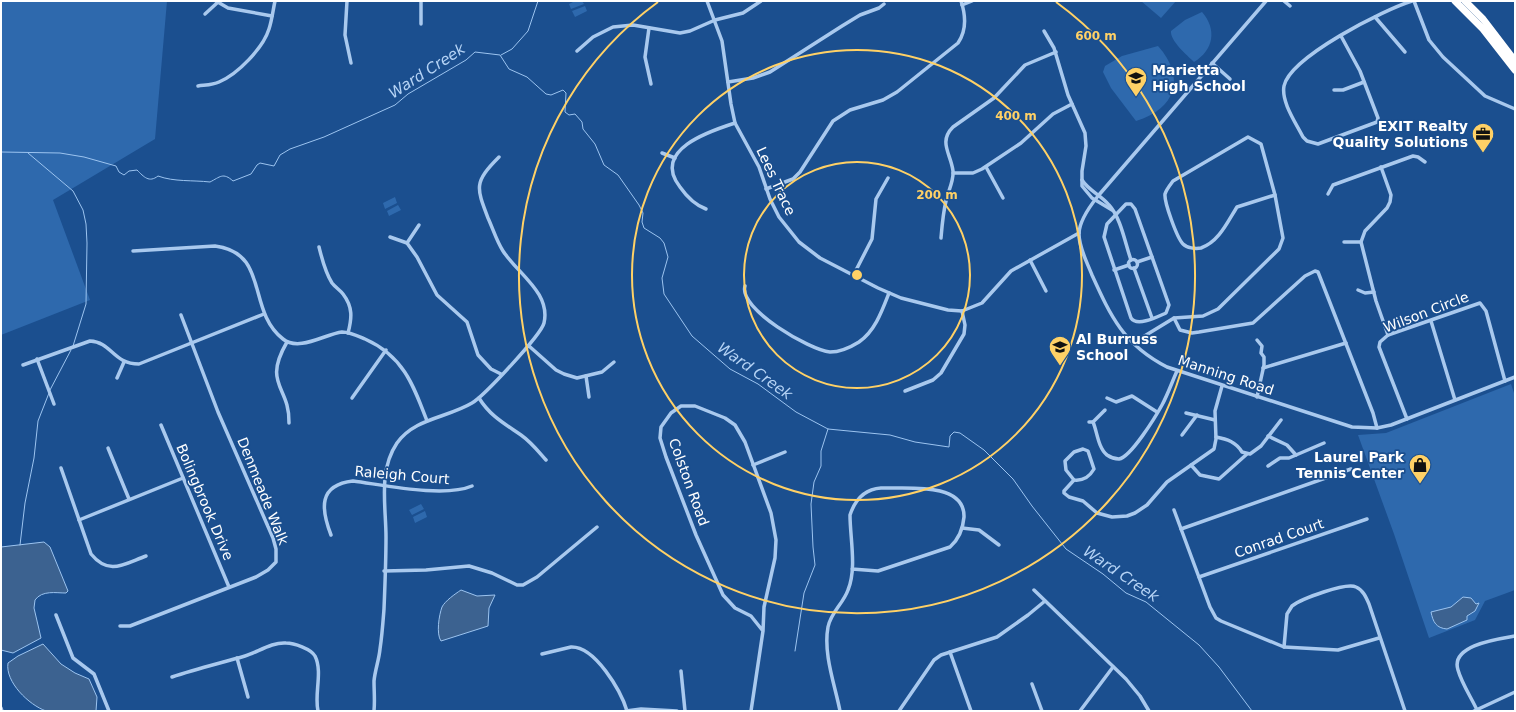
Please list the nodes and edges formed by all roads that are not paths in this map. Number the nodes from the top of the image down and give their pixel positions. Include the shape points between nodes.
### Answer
1 (275, 1) edge
2 (347, 1) edge
3 (421, 1) edge
4 (707, 1) edge
5 (761, 1) edge
6 (972, 1) edge
7 (1266, 1) edge
8 (1284, 1) edge
9 (1413, 1) edge
10 (1455, 1) edge
11 (1465, 1) edge
12 (216, 2) edge
13 (962, 3) edge
14 (884, 4) dead end
15 (1290, 6) dead end
16 (205, 14) dead end
17 (272, 16) junction
18 (1375, 17) junction
19 (715, 20) junction
20 (421, 24) dead end
21 (649, 28) junction
22 (1044, 31) dead end
23 (1341, 36) junction
24 (576, 51) dead end
25 (1056, 52) junction
26 (1405, 52) dead end
27 (1515, 61) edge
28 (350, 63) dead end
29 (1212, 63) junction
30 (1515, 70) edge
31 (1230, 79) dead end
32 (728, 82) junction
33 (1364, 82) junction
34 (651, 84) dead end
35 (198, 86) dead end
36 (1334, 90) dead end
37 (1072, 104) junction
38 (1515, 110) edge
39 (735, 123) junction
40 (662, 153) dead end
41 (498, 157) dead end
42 (675, 158) junction
43 (1425, 162) dead end
44 (986, 167) junction
45 (1381, 167) junction
46 (953, 173) junction
47 (888, 178) dead end
48 (766, 189) junction
49 (1328, 194) dead end
50 (1275, 195) junction
51 (1003, 198) dead end
52 (1096, 198) junction
53 (706, 209) dead end
54 (1115, 214) junction
55 (419, 225) dead end
56 (1079, 233) junction
57 (390, 237) dead end
58 (941, 238) dead end
59 (1344, 242) dead end
60 (1361, 242) junction
61 (407, 243) junction
62 (319, 247) dead end
63 (133, 251) dead end
64 (1152, 257) junction
65 (1030, 260) junction
66 (1131, 260) junction
67 (1137, 262) junction
68 (1129, 265) junction
69 (1134, 268) junction
70 (1114, 270) junction
71 (853, 276) junction
72 (745, 286) dead end
73 (1358, 290) dead end
74 (1046, 291) dead end
75 (1374, 292) junction
76 (889, 293) junction
77 (962, 311) junction
78 (264, 314) junction
79 (181, 315) dead end
80 (1152, 318) junction
81 (1174, 318) junction
82 (1431, 321) junction
83 (348, 333) junction
84 (1388, 335) junction
85 (1257, 340) dead end
86 (192, 341) junction
87 (287, 342) junction
88 (1133, 343) junction
89 (1346, 343) junction
90 (529, 346) junction
91 (386, 350) junction
92 (37, 360) junction
93 (124, 362) junction
94 (614, 362) dead end
95 (23, 365) dead end
96 (1263, 368) junction
97 (1177, 371) junction
98 (502, 374) junction
99 (586, 376) junction
100 (1515, 377) edge
101 (117, 378) dead end
102 (1505, 381) junction
103 (1222, 386) junction
104 (905, 391) dead end
105 (589, 397) dead end
106 (1257, 397) junction
107 (352, 398) dead end
108 (479, 398) junction
109 (1107, 398) dead end
110 (1455, 400) junction
111 (54, 404) dead end
112 (1105, 410) dead end
113 (1157, 412) junction
114 (1186, 414) dead end
115 (1197, 416) junction
116 (1407, 419) junction
117 (1215, 420) junction
118 (1281, 420) dead end
119 (427, 421) junction
120 (289, 423) dead end
121 (161, 425) dead end
122 (1377, 428) junction
123 (1182, 435) dead end
124 (1268, 436) junction
125 (1216, 437) junction
126 (1324, 443) dead end
127 (108, 448) dead end
128 (785, 452) dead end
129 (1247, 454) junction
130 (1296, 455) junction
131 (546, 460) dead end
132 (753, 465) junction
133 (1191, 465) junction
134 (1268, 466) dead end
135 (61, 468) dead end
136 (1351, 469) dead end
137 (183, 478) junction
138 (1074, 480) junction
139 (383, 485) junction
140 (472, 486) dead end
141 (129, 499) junction
142 (1174, 510) dead end
143 (1367, 519) dead end
144 (79, 520) junction
145 (597, 528) dead end
146 (962, 528) junction
147 (1181, 529) junction
148 (331, 535) dead end
149 (999, 545) dead end
150 (146, 556) dead end
151 (852, 569) junction
152 (384, 571) junction
153 (1199, 577) junction
154 (229, 587) junction
155 (1034, 590) dead end
156 (1044, 601) junction
157 (56, 616) dead end
158 (120, 626) dead end
159 (763, 631) junction
160 (1515, 636) edge
161 (1379, 638) junction
162 (1284, 647) junction
163 (950, 652) junction
164 (542, 654) dead end
165 (236, 658) junction
166 (1113, 667) junction
167 (681, 671) dead end
168 (172, 677) dead end
169 (1032, 684) dead end
170 (1515, 692) edge
171 (248, 697) dead end
172 (1476, 710) edge
173 (109, 711) edge
174 (318, 711) edge
175 (374, 711) edge
176 (626, 711) edge
177 (677, 711) edge
178 (685, 711) edge
179 (751, 711) edge
180 (840, 711) edge
181 (899, 711) edge
182 (971, 711) edge
183 (1042, 711) edge
184 (1080, 711) edge
185 (1150, 711) edge
186 (1405, 711) edge

1 - 17 street
2 - 28 street via 345,35
3 - 20 street
4 - 19 street, Lees Trace
5 - 19 street via 743,13
6 - 13 street
7 - 29 street
8 - 15 street
9 - 18 street via 1390,8
9 - 38 street via 1429,40 1443,57 1485,96
10 - 30 highway via 1483,29
11 - 27 highway
12 - 16 street
12 - 17 street via 228,8
13 - 48 street via 965,26 958,43 897,92 883,100 850,110 833,121 800,172 793,179
14 - 32 street via 860,15 782,66 753,78
17 - 35 street via 264,41 249,59 220,82
18 - 23 street
18 - 26 street
19 - 21 street via 690,32
19 - 32 street, Lees Trace via 724,48
21 - 24 street via 633,25 613,27 593,37
21 - 34 street via 646,57
22 - 25 street
23 - 33 street
23 - 33 street via 1307,58 1287,79 1284,86 1288,106 1303,137 1318,144 1376,122 1378,118
25 - 37 street
25 - 46 street via 1025,65 994,98 951,129 945,146
29 - 31 street
29 - 52 street
32 - 39 street, Lees Trace
33 - 36 street via 1343,90
37 - 44 street via 1054,114 1021,143
37 - 52 street via 1083,128 1086,142 1082,180
39 - 42 street via 694,139
39 - 48 street, Lees Trace via 759,167
40 - 42 street
41 - 90 street via 481,180 480,198 503,252 543,300 545,311 542,327
42 - 53 street via 673,172 676,182 695,203
43 - 45 street via 1413,156
44 - 46 street via 973,173
44 - 51 street
45 - 49 street via 1333,185
45 - 60 street via 1391,195 1390,202 1365,231
46 - 58 street
47 - 71 street via 876,199 872,239
48 - 71 street, Lees Trace via 775,210 794,236 817,255
50 - 50 street via 1237,207 1225,228 1215,238 1208,244 1194,248 1182,243 1178,236 1165,194 1173,181 1248,138 1262,144
50 - 81 street via 1283,238 1279,249 1218,309 1203,316
52 - 54 street via 1108,204
52 - 56 street via 1085,216
54 - 64 street via 1126,204 1134,207
54 - 66 street
54 - 70 street via 1104,235
55 - 61 street
56 - 65 street
56 - 88 street, Manning Road via 1082,250 1108,309 1121,331
57 - 61 street
59 - 60 street
60 - 75 street
61 - 98 street via 437,295 467,322 478,355 492,369
62 - 83 street via 323,264 332,283 343,294 351,310 352,318
63 - 78 street via 214,246 238,253 247,262 254,278
64 - 67 street
64 - 80 street via 1169,306 1166,313
65 - 74 street
65 - 77 street via 1007,275 982,302
66 - 67 street
66 - 68 street
67 - 69 street
68 - 69 street
68 - 70 street
69 - 80 street
70 - 80 street via 1132,320 1138,322
71 - 76 street, Lees Trace
72 - 76 street via 745,297 765,318 810,345 835,352 858,343 864,337 878,319
73 - 75 street via 1365,293
75 - 84 street
76 - 77 street, Lees Trace via 948,310
77 - 104 street via 964,334 941,373 934,380
78 - 86 street
78 - 87 street via 273,330
79 - 86 street, Denmeade Walk
81 - 88 street
81 - 89 street via 1180,330 1192,333 1253,323 1305,276 1315,271 1324,284
82 - 84 street, Wilson Circle
82 - 102 street, Wilson Circle via 1480,303 1486,311
82 - 110 street
83 - 87 street via 305,343
83 - 91 street
84 - 116 street, Wilson Circle via 1379,346
85 - 96 street via 1262,346
86 - 93 street via 139,364
86 - 154 street, Denmeade Walk via 218,412 276,549 276,562 268,570 256,578
87 - 120 street via 279,356 276,376 289,413
88 - 97 street, Manning Road via 1154,360
89 - 96 street
89 - 122 street
90 - 98 street
90 - 99 street via 560,373 577,378
91 - 107 street
91 - 119 street via 408,376
92 - 93 street via 90,341 97,341
92 - 95 street
92 - 111 street
93 - 101 street
94 - 99 street via 602,372
96 - 106 street
97 - 103 street, Manning Road
97 - 113 street
98 - 108 street
99 - 105 street
100 - 102 street, Manning Road
102 - 110 street, Manning Road
103 - 106 street, Manning Road
103 - 117 street
106 - 122 street, Manning Road via 1347,426
108 - 119 street via 462,408
108 - 131 street via 495,418 527,440
109 - 113 street via 1116,402 1132,396
110 - 116 street, Manning Road
112 - 113 street via 1091,422 1098,432 1106,454 1119,459 1140,437
114 - 115 street
115 - 117 street
115 - 123 street
116 - 122 street, Manning Road
117 - 125 street
118 - 124 street
119 - 139 street via 412,429 396,444
121 - 137 street, Bolingbrook Drive
124 - 129 street via 1257,450
124 - 130 street via 1287,445
125 - 129 street via 1227,439
125 - 133 street via 1214,449
126 - 130 street
127 - 141 street
128 - 132 street
129 - 133 street via 1219,479 1200,475
130 - 134 street via 1280,458
132 - 159 street, Colston Road via 767,498 776,540 776,558 764,607
132 - 159 street, Colston Road via 745,442 734,425 710,411 695,406 681,406 664,422 660,438 666,458 711,569 729,604 751,616
133 - 138 street via 1167,482 1147,505 1135,513 1119,517 1097,513 1083,501 1066,495 1064,491
135 - 144 street
136 - 147 street
137 - 141 street
137 - 154 street, Bolingbrook Drive
138 - 138 street via 1089,476 1094,469 1088,452 1083,449 1074,452 1065,461 1066,470
139 - 140 street, Raleigh Court via 445,491 463,490
139 - 148 street, Raleigh Court via 343,482 334,488 327,495 323,513
139 - 152 street via 386,537
141 - 144 street
142 - 147 street
143 - 153 street, Conrad Court
144 - 150 street via 91,554 102,566 118,566
145 - 152 street via 537,577 523,585 517,585 470,566
146 - 149 street via 978,530
146 - 151 street via 950,547 878,571
146 - 151 street via 964,512 959,501 951,494 940,490 874,488 857,500 850,514
147 - 153 street
151 - 180 street via 848,592 832,616 828,628 829,660
152 - 175 street via 383,630 374,681
153 - 162 street via 1216,618
154 - 158 street, Denmeade Walk via 130,626
155 - 156 street
156 - 163 street via 997,637
156 - 166 street
157 - 173 street via 73,658 94,674
159 - 179 street, Colston Road
160 - 172 street via 1472,647 1460,655 1457,661 1458,671
161 - 162 street via 1338,650
161 - 162 street via 1363,593 1357,587 1346,585 1292,606 1287,614
161 - 186 street
163 - 181 street via 941,655 930,664
163 - 182 street
164 - 176 street via 576,647 593,656 623,698
165 - 168 street
165 - 171 street
165 - 174 street via 287,642 309,650 315,656 318,665
166 - 184 street
166 - 185 street via 1126,679
167 - 178 street
169 - 183 street
170 - 172 street
176 - 177 street

